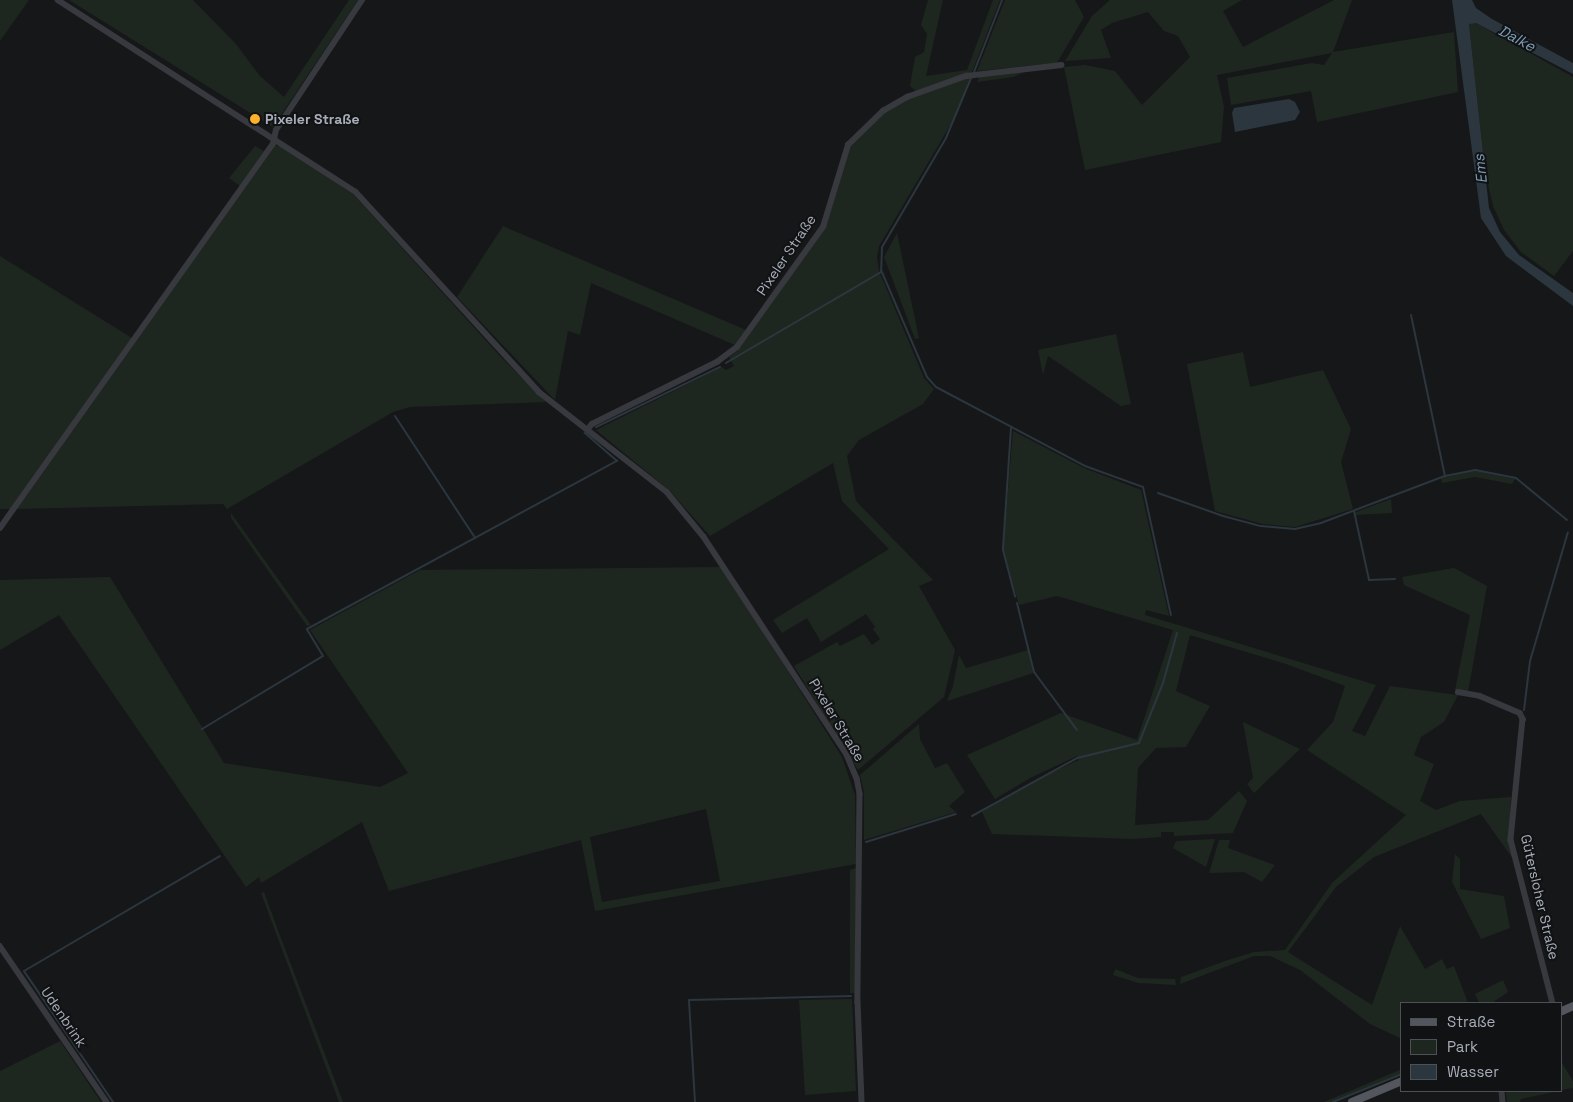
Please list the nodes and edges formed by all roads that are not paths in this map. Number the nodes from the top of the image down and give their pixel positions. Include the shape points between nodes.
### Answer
1 (58, 0) edge
2 (362, 0) edge
3 (1061, 65) dead end
4 (275, 137) junction
5 (588, 429) junction
6 (0, 528) edge
7 (1458, 692) dead end
8 (0, 946) edge
9 (1553, 1002) edge
10 (1400, 1083) edge
11 (107, 1102) edge
12 (862, 1102) edge
13 (1352, 1102) edge

1 - 4 street, Pixeler Straße
2 - 4 street via 276,130
3 - 5 street, Pixeler Straße via 966,76 907,97 883,111 859,132 842,159 823,227 736,347 717,362 592,424
4 - 5 street, Pixeler Straße via 356,192 538,392
4 - 6 street
5 - 12 street, Pixeler Straße via 667,492 704,537 856,775 860,794 858,1002
7 - 9 street, Gütersloher Straße via 1480,696 1520,713 1523,720 1511,840
8 - 11 street, Udenbrink
10 - 13 main road

